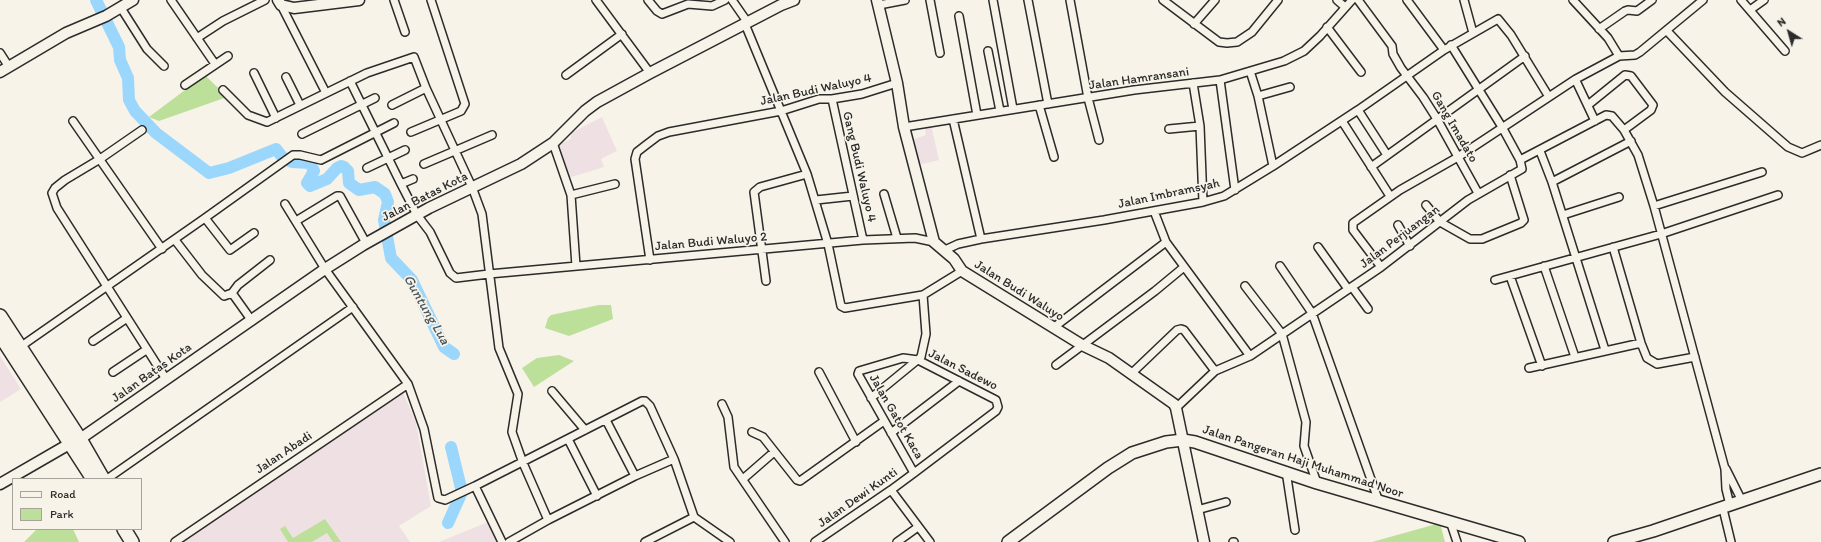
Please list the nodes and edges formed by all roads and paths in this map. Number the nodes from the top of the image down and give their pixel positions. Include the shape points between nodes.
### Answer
1 (133, 0) edge
2 (171, 0) edge
3 (265, 0) edge
4 (359, 0) edge
5 (394, 0) edge
6 (432, 0) edge
7 (596, 0) edge
8 (648, 0) edge
9 (725, 0) edge
10 (732, 0) edge
11 (794, 0) edge
12 (905, 0) edge
13 (930, 0) edge
14 (993, 0) edge
15 (1028, 0) edge
16 (1070, 0) edge
17 (1163, 0) edge
18 (1215, 0) edge
19 (1278, 0) edge
20 (1337, 0) edge
21 (1352, 0) edge
22 (1358, 0) edge
23 (1407, 0) edge
24 (1464, 0) edge
25 (1573, 0) edge
26 (1652, 0) edge
27 (1703, 0) edge
28 (1741, 0) edge
29 (1764, 0) edge
30 (279, 2) edge
31 (687, 2) edge
32 (779, 2) edge
33 (878, 2) edge
34 (1345, 7) junction
35 (121, 8) junction
36 (1750, 10) junction
37 (959, 16) dead end
38 (747, 23) junction
39 (1194, 24) junction
40 (1327, 27) junction
41 (1599, 29) junction
42 (1667, 31) junction
43 (405, 32) dead end
44 (1473, 33) junction
45 (622, 34) junction
46 (196, 38) junction
47 (1452, 45) junction
48 (1444, 50) junction
49 (988, 51) dead end
50 (1786, 51) dead end
51 (0, 53) edge
52 (940, 53) dead end
53 (228, 56) dead end
54 (1525, 56) junction
55 (1619, 56) junction
56 (216, 64) junction
57 (164, 66) dead end
58 (9, 67) junction
59 (1250, 71) junction
60 (0, 72) edge
61 (1361, 72) dead end
62 (254, 73) dead end
63 (650, 73) junction
64 (1407, 74) junction
65 (566, 75) dead end
66 (286, 77) dead end
67 (1220, 80) junction
68 (350, 81) junction
69 (897, 83) junction
70 (1193, 83) junction
71 (1577, 83) dead end
72 (184, 85) dead end
73 (1290, 87) dead end
74 (426, 88) junction
75 (1478, 88) junction
76 (223, 90) dead end
77 (326, 93) junction
78 (1258, 96) junction
79 (1549, 97) junction
80 (375, 98) dead end
81 (1088, 98) junction
82 (832, 99) junction
83 (1048, 104) junction
84 (300, 105) junction
85 (361, 105) junction
86 (392, 105) dead end
87 (1039, 105) junction
88 (1588, 105) junction
89 (1013, 109) junction
90 (1358, 110) junction
91 (782, 111) junction
92 (1000, 111) junction
93 (976, 115) junction
94 (276, 118) junction
95 (440, 119) junction
96 (953, 119) junction
97 (1437, 119) junction
98 (73, 121) dead end
99 (1342, 121) junction
100 (1595, 121) junction
101 (394, 123) dead end
102 (1200, 126) junction
103 (904, 127) junction
104 (1502, 127) junction
105 (1169, 129) dead end
106 (142, 130) dead end
107 (1624, 130) junction
108 (411, 132) dead end
109 (374, 133) junction
110 (302, 134) dead end
111 (492, 135) dead end
112 (1099, 140) dead end
113 (1631, 141) junction
114 (553, 143) junction
115 (1821, 145) edge
116 (405, 150) dead end
117 (455, 151) junction
118 (1540, 151) junction
119 (1387, 155) junction
120 (1054, 157) dead end
121 (1458, 157) junction
122 (100, 159) junction
123 (387, 159) junction
124 (1520, 160) junction
125 (424, 164) dead end
126 (1273, 166) junction
127 (1371, 167) junction
128 (367, 168) dead end
129 (1762, 172) dead end
130 (807, 174) junction
131 (1510, 175) junction
132 (413, 179) dead end
133 (1552, 182) junction
134 (401, 184) junction
135 (615, 184) dead end
136 (472, 187) junction
137 (1235, 190) junction
138 (1478, 193) junction
139 (570, 194) junction
140 (884, 194) dead end
141 (1778, 195) dead end
142 (853, 196) junction
143 (1390, 196) junction
144 (1619, 197) dead end
145 (816, 200) junction
146 (1203, 202) junction
147 (285, 204) dead end
148 (1426, 205) dead end
149 (1654, 206) junction
150 (1154, 211) junction
151 (417, 215) junction
152 (1563, 215) junction
153 (205, 218) junction
154 (296, 221) junction
155 (1440, 222) junction
156 (1398, 225) dead end
157 (254, 234) dead end
158 (1661, 234) junction
159 (897, 238) junction
160 (175, 240) junction
161 (863, 240) junction
162 (981, 240) junction
163 (934, 242) junction
164 (1166, 242) junction
165 (366, 243) junction
166 (828, 244) junction
167 (1410, 246) junction
168 (1318, 247) dead end
169 (1613, 247) junction
170 (162, 249) junction
171 (761, 250) junction
172 (945, 250) junction
173 (1576, 257) junction
174 (270, 260) dead end
175 (650, 260) junction
176 (576, 266) junction
177 (1280, 266) dead end
178 (1544, 266) junction
179 (1184, 267) junction
180 (1381, 267) junction
181 (325, 269) junction
182 (962, 270) junction
183 (489, 274) junction
184 (1510, 276) junction
185 (1495, 280) dead end
186 (766, 281) dead end
187 (1245, 286) dead end
188 (108, 287) junction
189 (1350, 288) junction
190 (232, 293) junction
191 (923, 296) junction
192 (353, 307) junction
193 (1368, 309) dead end
194 (1312, 313) junction
195 (0, 316) edge
196 (127, 318) junction
197 (252, 320) junction
198 (1053, 328) junction
199 (1282, 334) junction
200 (0, 335) edge
201 (93, 341) dead end
202 (1641, 343) junction
203 (1082, 345) junction
204 (20, 347) junction
205 (146, 350) junction
206 (1605, 350) junction
207 (1250, 356) junction
208 (1575, 357) junction
209 (1695, 357) junction
210 (918, 360) junction
211 (1056, 365) dead end
212 (1542, 366) junction
213 (1529, 368) dead end
214 (1215, 371) junction
215 (113, 372) dead end
216 (819, 372) dead end
217 (31, 373) junction
218 (1132, 373) junction
219 (858, 374) joint
220 (166, 379) junction
221 (959, 381) junction
222 (408, 384) junction
223 (552, 392) dead end
224 (871, 398) junction
225 (722, 404) dead end
226 (1176, 408) junction
227 (606, 420) junction
228 (884, 421) junction
229 (585, 430) junction
230 (752, 432) dead end
231 (891, 433) junction
232 (568, 440) junction
233 (1183, 440) junction
234 (76, 441) junction
235 (856, 442) junction
236 (774, 452) junction
237 (674, 459) junction
238 (523, 463) junction
239 (1726, 469) junction
240 (1286, 471) junction
241 (914, 473) junction
242 (1821, 474) edge
243 (635, 476) junction
244 (93, 478) edge
245 (102, 478) edge
246 (108, 478) edge
247 (743, 479) junction
248 (1821, 481) edge
249 (1316, 483) junction
250 (0, 484) edge
251 (475, 486) junction
252 (891, 490) junction
253 (1778, 492) junction
254 (596, 496) junction
255 (1742, 501) junction
256 (1226, 502) dead end
257 (1379, 502) junction
258 (1727, 509) junction
259 (1197, 510) junction
260 (694, 517) junction
261 (548, 520) junction
262 (1450, 521) junction
263 (918, 526) junction
264 (125, 530) edge
265 (135, 530) edge
266 (1295, 530) dead end
267 (658, 539) edge
268 (132, 542) edge
269 (142, 542) edge
270 (175, 542) edge
271 (502, 542) edge
272 (509, 542) edge
273 (645, 542) edge
274 (730, 542) edge
275 (785, 542) edge
276 (815, 542) edge
277 (897, 542) edge
278 (930, 542) edge
279 (1008, 542) edge
280 (1204, 542) edge
281 (1457, 542) edge
282 (1519, 542) edge
283 (1614, 542) edge
284 (1642, 542) edge
285 (1731, 542) edge

1 - 35 street
2 - 46 street
3 - 46 street via 222,20
4 - 30 street via 294,8
5 - 43 street
6 - 95 street via 465,101 464,108 460,111
7 - 45 street
8 - 31 street via 662,14
9 - 31 street via 712,6
10 - 38 street
11 - 32 street, Jalan Batas Kota
12 - 33 street
13 - 52 street
14 - 89 street
15 - 83 street
16 - 81 street
17 - 39 street
18 - 39 street
19 - 39 street via 1259,24 1238,42 1219,42
20 - 34 street
21 - 34 street, Jalan Hamransani
22 - 64 street, Gang Imadato via 1392,46 1394,54
23 - 48 street
24 - 44 street
25 - 41 street
26 - 41 street via 1637,11 1628,10
27 - 42 street
28 - 36 street
29 - 36 street
30 - 77 street
32 - 38 street, Jalan Batas Kota
33 - 69 street
34 - 40 street, Jalan Hamransani
35 - 57 street via 148,49
35 - 58 street via 66,33
36 - 50 street
37 - 93 street
38 - 63 street, Jalan Batas Kota
38 - 91 street
40 - 59 street, Jalan Hamransani via 1304,51 1284,61
40 - 61 street
41 - 55 street
42 - 55 street via 1635,55
42 - 115 street via 1725,92 1788,147 1802,153
44 - 47 street, Jalan Imbramsyah
44 - 54 street, Jalan Imbramsyah via 1499,19
45 - 63 street
45 - 65 street
46 - 56 street
47 - 48 street, Jalan Imbramsyah
47 - 75 street
48 - 64 street, Jalan Imbramsyah
49 - 92 street
51 - 58 street
53 - 56 street
54 - 75 street
54 - 79 street
55 - 79 street
56 - 72 street
58 - 60 street
59 - 67 street, Jalan Hamransani
59 - 78 street
62 - 94 street
63 - 114 street, Jalan Batas Kota via 597,102
64 - 90 street, Jalan Imbramsyah
64 - 97 street, Gang Imadato
66 - 84 street
67 - 70 street, Jalan Hamransani
67 - 137 street
68 - 74 street via 414,57
68 - 77 street
68 - 85 street
69 - 82 street, Jalan Budi Waluyo 4 via 862,94
69 - 103 street
70 - 81 street, Jalan Hamransani
70 - 102 street
71 - 88 street
73 - 78 street
74 - 86 street
74 - 95 street
75 - 97 street
75 - 104 street
76 - 94 street via 251,117 265,122
77 - 84 street
78 - 126 street
79 - 104 street
80 - 85 street
81 - 83 street, Jalan Hamransani
81 - 112 street
82 - 91 street, Jalan Budi Waluyo 4 via 814,100
82 - 142 street, Gang Budi Waluyo 4
83 - 87 street, Jalan Hamransani
84 - 94 street
85 - 109 street
85 - 110 street
87 - 89 street, Jalan Hamransani
87 - 120 street
88 - 100 street
88 - 107 street via 1624,75 1631,76 1653,105 1651,110
89 - 92 street, Jalan Hamransani
90 - 99 street, Jalan Imbramsyah
90 - 119 street
91 - 130 street
91 - 175 street, Jalan Budi Waluyo 4 via 668,132 652,140 635,155
92 - 93 street, Jalan Hamransani
93 - 96 street, Jalan Hamransani
95 - 108 street
95 - 117 street
96 - 103 street, Jalan Hamransani
96 - 162 street
97 - 119 street
97 - 121 street, Gang Imadato
98 - 122 street
99 - 126 street, Jalan Imbramsyah
99 - 127 street
100 - 107 street via 1610,115
100 - 118 street
101 - 109 street
102 - 105 street
102 - 146 street
103 - 163 street
104 - 121 street
104 - 124 street
106 - 122 street
107 - 113 street
109 - 123 street
109 - 153 street via 321,160 296,154
111 - 117 street
113 - 133 street
113 - 149 street
114 - 136 street, Jalan Batas Kota via 521,164
114 - 139 street
116 - 123 street
117 - 125 street
117 - 136 street
118 - 124 street
118 - 133 street
119 - 127 street
121 - 138 street, Gang Imadato
121 - 143 street
122 - 170 street
122 - 188 street via 65,180 52,193 57,208
123 - 128 street
123 - 134 street
124 - 131 street, Jalan Perjuangan via 1522,169
126 - 137 street, Jalan Imbramsyah
127 - 143 street
129 - 149 street
130 - 145 street
130 - 171 street via 760,187 754,192
131 - 138 street, Jalan Perjuangan
131 - 155 street via 1525,218 1521,224 1477,240 1470,239
132 - 134 street
133 - 152 street
134 - 151 street
135 - 139 street
136 - 151 street, Jalan Batas Kota
136 - 183 street via 482,214
137 - 146 street, Jalan Imbramsyah
138 - 155 street, Jalan Perjuangan
139 - 176 street
140 - 159 street
141 - 158 street
142 - 145 street
142 - 161 street, Gang Budi Waluyo 4
143 - 180 street via 1352,226
144 - 152 street
145 - 166 street
146 - 150 street, Jalan Imbramsyah
147 - 154 street
148 - 155 street
149 - 158 street
150 - 162 street, Jalan Imbramsyah
150 - 164 street
151 - 165 street, Jalan Batas Kota
151 - 183 street, Jalan Budi Waluyo 2 via 430,232 453,277
152 - 173 street
153 - 157 street via 230,250
153 - 160 street
154 - 165 street via 338,195
154 - 181 street
155 - 167 street, Jalan Perjuangan
156 - 167 street
158 - 169 street
158 - 209 street
159 - 161 street, Jalan Budi Waluyo 2
159 - 163 street, Jalan Budi Waluyo 2
160 - 170 street
160 - 190 street via 196,269 222,294 226,296
161 - 166 street, Jalan Budi Waluyo 2
162 - 172 street, Jalan Imbramsyah via 951,246
163 - 172 street, Jalan Budi Waluyo
164 - 179 street
164 - 198 street
165 - 181 street, Jalan Batas Kota
166 - 171 street, Jalan Budi Waluyo 2
166 - 191 street via 839,304 844,308
167 - 180 street, Jalan Perjuangan
168 - 189 street
169 - 173 street
169 - 202 street
170 - 188 street
171 - 175 street, Jalan Budi Waluyo 2
171 - 186 street
172 - 182 street, Jalan Budi Waluyo
173 - 178 street
173 - 206 street
174 - 190 street via 238,285
175 - 176 street, Jalan Budi Waluyo 2
176 - 183 street, Jalan Budi Waluyo 2
177 - 194 street
178 - 184 street
178 - 208 street
179 - 203 street
179 - 207 street
180 - 189 street, Jalan Perjuangan
181 - 192 street
181 - 197 street, Jalan Batas Kota
182 - 191 street
182 - 198 street, Jalan Budi Waluyo
183 - 238 street via 499,348 518,394 512,427
184 - 185 street
184 - 212 street
187 - 199 street
188 - 196 street
188 - 204 street
189 - 193 street
189 - 194 street, Jalan Perjuangan
190 - 197 street
191 - 210 street via 926,334 924,352
192 - 222 street
192 - 246 street
194 - 199 street, Jalan Perjuangan
194 - 257 street
195 - 204 highway
196 - 201 street
196 - 205 street
197 - 220 street, Jalan Batas Kota
198 - 203 street, Jalan Budi Waluyo
199 - 207 street, Jalan Perjuangan
199 - 249 street via 1306,422 1304,446
200 - 217 highway
202 - 206 street
202 - 209 street via 1647,358 1657,364
203 - 211 street
203 - 218 street, Jalan Budi Waluyo
204 - 217 highway
205 - 215 street
205 - 220 street
206 - 208 street
207 - 214 street, Jalan Perjuangan
208 - 212 street
209 - 239 street
210 - 219 street, Jalan Sadewo via 899,359 859,371
210 - 221 street, Jalan Sadewo
210 - 224 street
212 - 213 street
214 - 218 street via 1181,329
214 - 226 street, Jalan Perjuangan
216 - 235 street
217 - 234 highway
218 - 226 street, Jalan Budi Waluyo
219 - 224 street, Jalan Gatot Kaca
220 - 234 street, Jalan Batas Kota
221 - 231 street
221 - 241 street, Jalan Sadewo via 996,400 998,407
222 - 251 street via 424,429 438,498 445,500
222 - 270 street, Jalan Abadi
223 - 229 street
224 - 228 street, Jalan Gatot Kaca
225 - 247 street via 728,417 734,467
226 - 233 street
227 - 229 street
227 - 237 street via 642,401 648,403
227 - 243 street
228 - 231 street, Jalan Gatot Kaca
228 - 235 street
229 - 232 street
230 - 236 street via 760,434
231 - 241 street, Jalan Gatot Kaca
232 - 238 street
232 - 254 street
233 - 240 main road, Jalan Pangeran Haji Muhammad Noor
233 - 259 street
233 - 279 main road, Jalan Pangeran Haji Muhammad Noor via 1166,442 1132,453
234 - 244 highway
234 - 245 highway
234 - 250 street, Jalan Batas Kota
235 - 236 street via 800,482
236 - 247 street
237 - 243 street
237 - 260 street
238 - 251 street
238 - 261 street
239 - 255 street
239 - 258 street
240 - 249 main road, Jalan Pangeran Haji Muhammad Noor
240 - 266 street
241 - 252 street, Jalan Dewi Kunti
242 - 253 main road
243 - 254 street
247 - 275 street
248 - 253 main road
249 - 257 main road, Jalan Pangeran Haji Muhammad Noor
251 - 271 street
252 - 263 street
252 - 276 street, Jalan Dewi Kunti
253 - 255 main road
253 - 258 main road
254 - 261 street
255 - 258 main road
256 - 259 street
257 - 262 main road, Jalan Pangeran Haji Muhammad Noor
258 - 283 main road
258 - 284 main road
258 - 285 street
259 - 280 street
260 - 267 street
260 - 274 street
261 - 272 street
262 - 281 street
262 - 282 main road, Jalan Pangeran Haji Muhammad Noor
263 - 277 street
263 - 278 street
264 - 268 highway
265 - 269 highway
267 - 273 street

